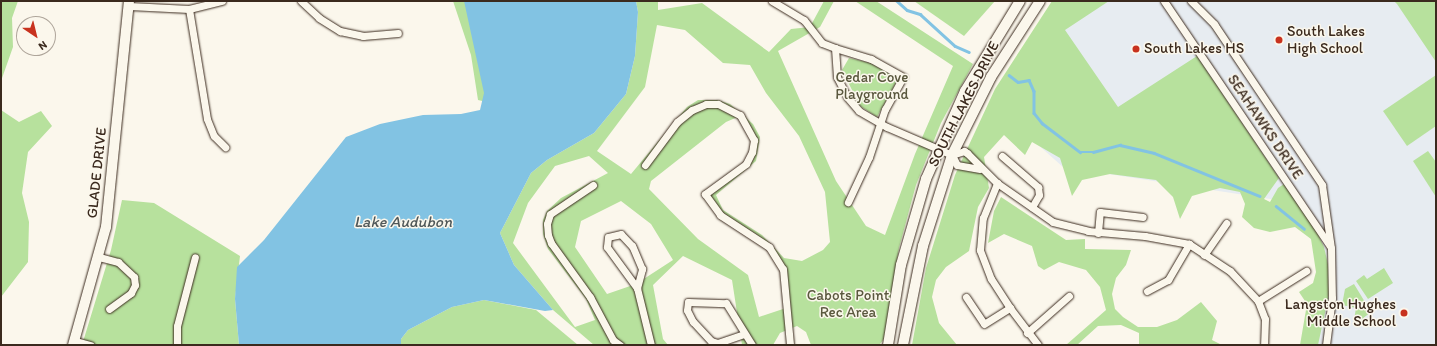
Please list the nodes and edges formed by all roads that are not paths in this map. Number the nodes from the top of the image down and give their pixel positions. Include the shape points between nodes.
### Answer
1 (222, 1) edge
2 (301, 1) edge
3 (772, 1) edge
4 (1020, 1) edge
5 (1040, 1) edge
6 (1164, 1) edge
7 (1191, 1) edge
8 (129, 4) edge
9 (189, 10) junction
10 (398, 33) dead end
11 (835, 48) junction
12 (880, 124) junction
13 (225, 147) dead end
14 (939, 148) junction
15 (952, 155) junction
16 (1002, 156) dead end
17 (645, 165) dead end
18 (980, 169) junction
19 (997, 183) junction
20 (593, 185) dead end
21 (848, 202) dead end
22 (1032, 207) junction
23 (1143, 217) dead end
24 (1226, 222) dead end
25 (1098, 233) junction
26 (1189, 244) junction
27 (1331, 248) junction
28 (1204, 256) junction
29 (99, 257) junction
30 (196, 257) dead end
31 (1306, 271) dead end
32 (637, 288) junction
33 (1147, 291) dead end
34 (1069, 296) dead end
35 (966, 297) dead end
36 (1258, 301) junction
37 (1010, 308) junction
38 (109, 309) dead end
39 (1027, 333) junction
40 (744, 334) junction
41 (74, 343) edge
42 (90, 345) edge
43 (177, 345) edge
44 (620, 345) edge
45 (651, 345) edge
46 (752, 345) edge
47 (790, 345) edge
48 (888, 345) edge
49 (903, 345) edge
50 (1038, 345) edge
51 (1264, 345) edge
52 (1326, 345) edge

1 - 9 street
2 - 10 street via 319,18 340,31 363,36
3 - 11 street via 804,20 822,43
4 - 14 main road, SOUTH LAKES DRIVE via 972,78
5 - 15 main road, SOUTH LAKES DRIVE via 991,77
6 - 27 street, SEAHAWKS DRIVE
7 - 27 street, SEAHAWKS DRIVE via 1214,24 1319,178 1325,193
8 - 9 street
8 - 29 main road, GLADE DRIVE via 110,198
9 - 13 street via 207,119 214,136
11 - 12 street via 837,77 848,97 859,111
11 - 12 street via 871,59 903,77 885,109
12 - 14 street
12 - 21 street via 869,157
14 - 15 street
14 - 48 main road, SOUTH LAKES DRIVE via 908,236 896,290
15 - 18 street via 958,165
15 - 18 street via 964,151 973,157
15 - 49 main road, SOUTH LAKES DRIVE via 923,246
16 - 22 street via 1038,187 1039,195
17 - 47 street via 677,122 692,110 706,104 718,104 740,116 754,140 752,152 746,164 706,194 720,215 769,247 784,269
18 - 19 street
19 - 22 street
19 - 37 street via 983,218 980,250 991,279
20 - 44 street via 550,214 547,224 548,235 551,244 590,297 613,340
22 - 25 street via 1053,222
23 - 25 street via 1100,212
24 - 28 street
25 - 26 street via 1145,236
26 - 28 street
26 - 33 street via 1168,280
27 - 52 street, SEAHAWKS DRIVE via 1332,298
28 - 36 street via 1230,271
29 - 38 street via 118,262 128,269 134,281 132,294
29 - 41 main road, GLADE DRIVE
30 - 43 street via 178,326
31 - 36 street
32 - 32 street via 607,247 608,237 621,234 632,246 642,269
32 - 45 street
34 - 39 street
35 - 37 street via 984,324
36 - 51 street via 1265,319
37 - 39 street
39 - 50 street
40 - 40 street via 726,303 688,302 687,310 693,322 711,341 718,343
40 - 46 street
41 - 42 street

